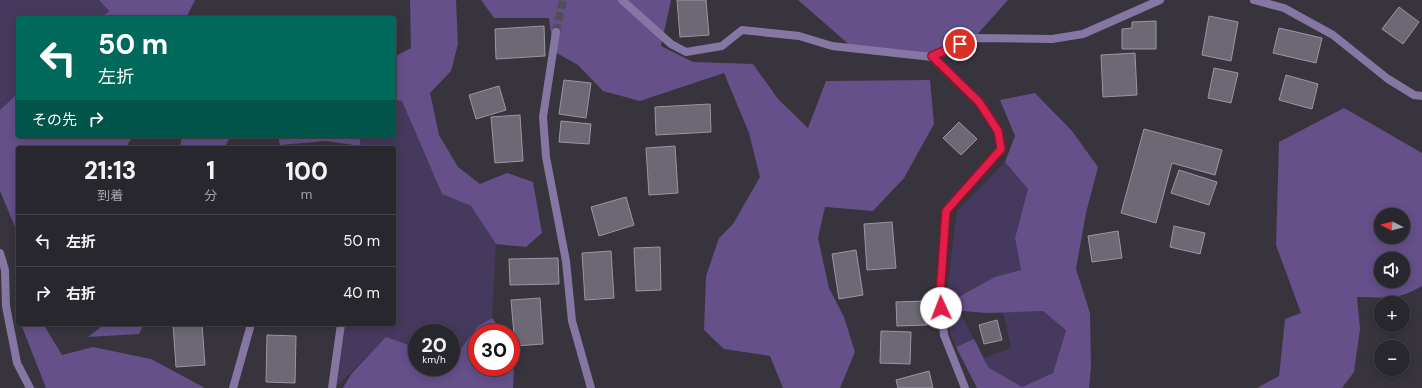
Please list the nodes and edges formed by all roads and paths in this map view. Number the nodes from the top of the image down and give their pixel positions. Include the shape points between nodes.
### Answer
1 (622, 0) edge
2 (1160, 0) edge
3 (1254, 0) edge
4 (556, 32) tunnel mouth
5 (932, 56) junction
6 (1422, 96) edge
7 (0, 253) edge
8 (250, 326) edge
9 (341, 326) edge
10 (30, 388) edge
11 (233, 388) edge
12 (332, 388) edge
13 (592, 388) edge
14 (965, 388) edge

1 - 5 street via 671,44 686,52 722,46 742,30 799,36 832,46
2 - 5 street via 1083,34 1052,39 974,38
3 - 6 street via 1284,8 1327,32 1388,79 1414,95
4 - 13 street via 543,117 546,157 566,261 572,321
5 - 14 street via 979,102 998,131 1001,149 946,211 940,295 944,335
7 - 10 street via 5,270 6,306 17,363
8 - 11 street
9 - 12 street

